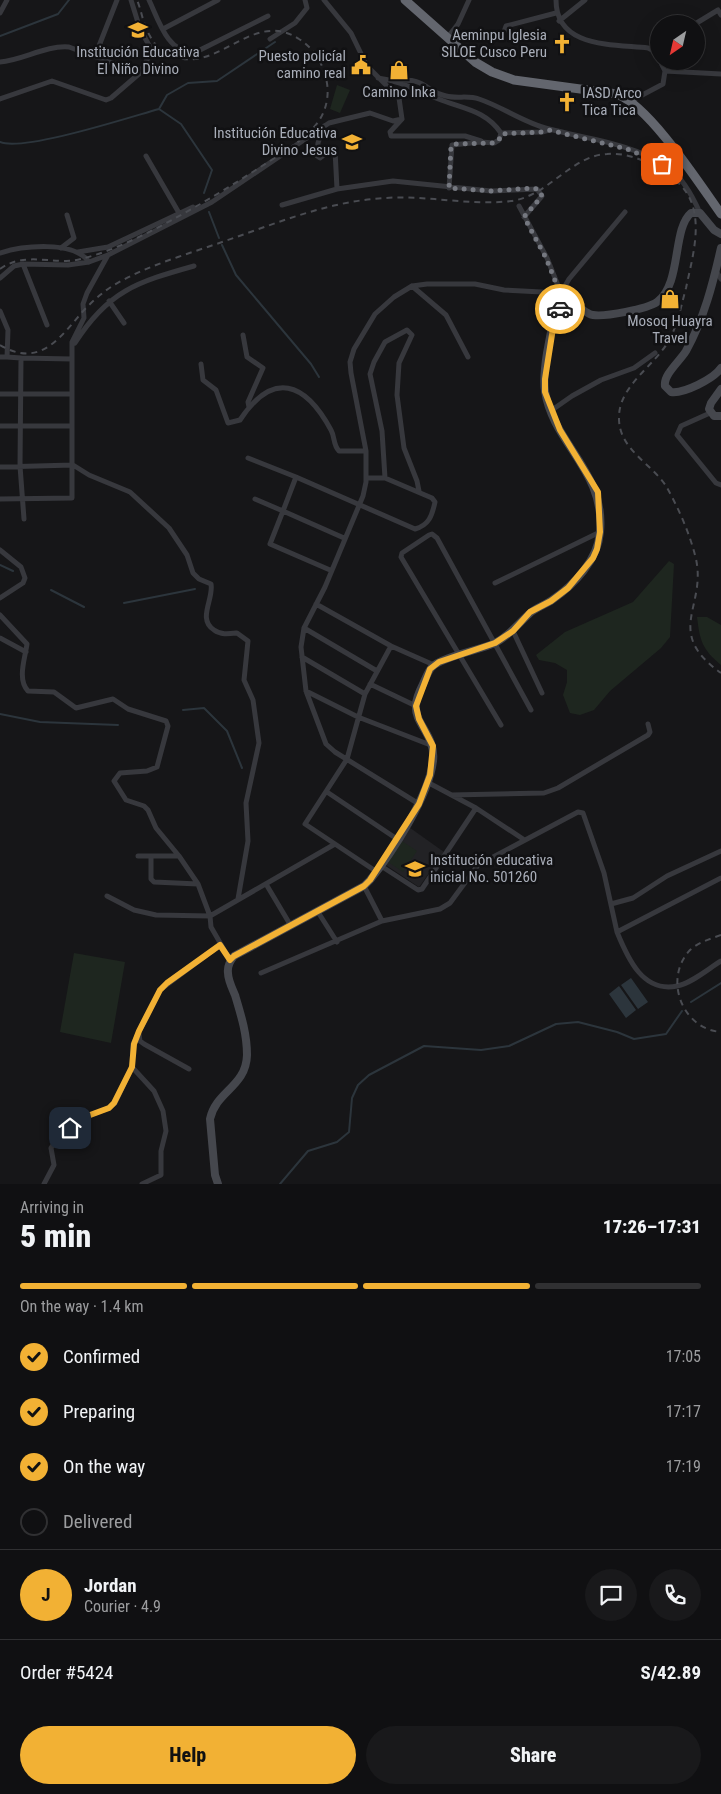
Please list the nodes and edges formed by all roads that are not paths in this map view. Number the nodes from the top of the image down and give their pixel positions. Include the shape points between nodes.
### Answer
1 (7, 0) edge
2 (117, 0) edge
3 (131, 0) edge
4 (149, 0) edge
5 (305, 0) edge
6 (324, 0) edge
7 (405, 0) edge
8 (469, 0) edge
9 (556, 0) edge
10 (585, 0) edge
11 (215, 1) edge
12 (0, 13) edge
13 (556, 13) junction
14 (721, 15) edge
15 (268, 16) dead end
16 (705, 18) edge
17 (559, 21) junction
18 (163, 29) junction
19 (502, 37) dead end
20 (447, 38) junction
21 (270, 40) dead end
22 (650, 50) edge
23 (95, 56) junction
24 (0, 62) edge
25 (665, 71) joint
26 (140, 73) junction
27 (721, 74) edge
28 (378, 78) junction
29 (397, 81) junction
30 (0, 99) edge
31 (630, 101) junction
32 (402, 119) junction
33 (324, 125) junction
34 (549, 130) junction
35 (501, 134) junction
36 (481, 142) junction
37 (146, 156) dead end
38 (449, 188) junction
39 (337, 189) junction
40 (282, 205) dead end
41 (193, 206) dead end
42 (519, 206) dead end
43 (181, 212) junction
44 (625, 212) dead end
45 (700, 214) junction
46 (721, 214) edge
47 (67, 215) dead end
48 (188, 216) junction
49 (524, 217) junction
50 (721, 234) edge
51 (61, 248) junction
52 (721, 248) edge
53 (78, 252) junction
54 (0, 253) edge
55 (108, 255) junction
56 (89, 262) junction
57 (23, 264) junction
58 (194, 266) dead end
59 (716, 271) junction
60 (0, 278) edge
61 (721, 279) edge
62 (412, 286) junction
63 (560, 293) junction
64 (108, 301) junction
65 (573, 304) junction
66 (0, 311) edge
67 (124, 323) dead end
68 (47, 325) dead end
69 (244, 335) dead end
70 (72, 348) junction
71 (655, 353) dead end
72 (0, 357) edge
73 (7, 357) junction
74 (468, 357) dead end
75 (21, 358) junction
76 (72, 359) junction
77 (201, 364) dead end
78 (721, 368) edge
79 (721, 389) edge
80 (0, 394) edge
81 (20, 394) junction
82 (72, 394) junction
83 (249, 407) junction
84 (552, 410) junction
85 (710, 413) junction
86 (721, 416) edge
87 (0, 426) edge
88 (20, 426) junction
89 (72, 426) junction
90 (366, 451) junction
91 (248, 458) dead end
92 (73, 465) junction
93 (20, 466) junction
94 (0, 467) edge
95 (296, 477) junction
96 (366, 478) junction
97 (385, 478) junction
98 (721, 485) edge
99 (419, 491) junction
100 (0, 499) edge
101 (21, 499) junction
102 (255, 499) dead end
103 (359, 504) junction
104 (283, 510) junction
105 (24, 519) dead end
106 (600, 532) junction
107 (344, 538) junction
108 (0, 550) edge
109 (330, 570) junction
110 (494, 583) dead end
111 (0, 598) edge
112 (316, 604) junction
113 (0, 615) edge
114 (304, 628) junction
115 (513, 631) junction
116 (0, 638) edge
117 (495, 643) junction
118 (391, 646) junction
119 (26, 652) junction
120 (461, 655) junction
121 (302, 657) junction
122 (434, 665) junction
123 (376, 671) junction
124 (370, 684) junction
125 (306, 691) junction
126 (365, 694) junction
127 (542, 694) dead end
128 (416, 706) junction
129 (531, 710) dead end
130 (358, 717) junction
131 (648, 724) dead end
132 (501, 725) dead end
133 (433, 746) junction
134 (347, 759) junction
135 (427, 782) junction
136 (327, 792) junction
137 (451, 795) junction
138 (419, 804) junction
139 (476, 808) junction
140 (397, 839) junction
141 (523, 839) junction
142 (335, 844) junction
143 (721, 851) edge
144 (138, 856) dead end
145 (150, 856) junction
146 (179, 856) junction
147 (379, 869) junction
148 (721, 878) edge
149 (198, 884) junction
150 (266, 884) junction
151 (364, 886) junction
152 (107, 896) dead end
153 (238, 899) junction
154 (611, 904) junction
155 (318, 912) junction
156 (210, 916) junction
157 (382, 921) junction
158 (291, 926) junction
159 (617, 932) junction
160 (337, 942) junction
161 (220, 945) junction
162 (230, 960) junction
163 (721, 961) edge
164 (261, 973) dead end
165 (139, 1031) junction
166 (132, 1067) junction
167 (189, 1069) dead end
168 (44, 1184) edge
169 (142, 1184) edge
170 (218, 1184) edge

1 - 12 street
2 - 23 street
3 - 26 street via 140,29 150,47
4 - 18 street
5 - 21 street via 307,8 300,18
6 - 28 street via 351,33 367,66
7 - 20 highway
8 - 20 street via 458,24
9 - 13 street
10 - 17 street
11 - 18 street
13 - 17 street
13 - 19 street via 506,26
14 - 16 street via 718,10
15 - 18 street via 194,53 172,45
17 - 22 street via 585,40
20 - 31 highway via 475,62 498,75 525,82 617,94
23 - 24 street via 59,46
23 - 26 street
25 - 27 street
25 - 31 street via 665,80 660,87
26 - 30 street via 106,100 52,81
28 - 29 street
28 - 32 street via 399,98
29 - 34 street via 419,81 444,96 478,99
29 - 35 street via 471,109 489,119
31 - 46 highway via 666,140
32 - 33 street via 392,121 370,113
32 - 36 street via 390,132 391,136 465,136
33 - 39 street via 317,156 320,158 335,150
33 - 48 street via 224,195
34 - 35 street
34 - 45 street via 627,149 667,167 686,187
35 - 36 street via 495,143
36 - 38 street via 451,146
37 - 43 street
38 - 39 street via 393,181
38 - 49 street via 491,191 537,189 542,196
39 - 40 street
41 - 43 street
42 - 49 street
43 - 48 street
43 - 53 street via 108,248
44 - 63 street
45 - 50 main road
45 - 65 main road via 693,212 686,217 669,285 658,301 597,316
47 - 51 street via 74,238
48 - 55 street
49 - 63 street
51 - 53 street
51 - 54 street via 19,247
52 - 59 main road
53 - 56 street
55 - 56 street
55 - 70 street via 85,297 85,315
56 - 57 street
57 - 60 street via 14,266
57 - 68 street
58 - 64 street via 151,278
59 - 61 street
59 - 78 main road via 700,321 679,362 666,378 665,386 671,392 680,392 712,377
62 - 63 street via 476,284 504,290
62 - 74 street via 446,315
62 - 90 street via 375,314 351,356 351,373
63 - 65 street
64 - 67 street
64 - 70 street via 90,320
65 - 84 main road via 561,308 554,322 545,379 545,392
66 - 73 street via 8,330
69 - 83 street via 248,357 263,368 248,402
70 - 76 street
71 - 84 street via 634,368 601,380
72 - 73 street
73 - 75 street
75 - 76 street
75 - 81 street
76 - 82 street
77 - 83 street via 203,380 216,390 228,422 240,420
79 - 85 main road via 710,403
80 - 81 street
81 - 82 street
81 - 88 street
82 - 89 street
83 - 90 street via 274,387 286,387 308,399 319,412 333,432 339,451
84 - 106 main road via 560,430 598,492
85 - 86 main road
85 - 98 street via 681,426 677,435
87 - 88 street
88 - 89 street
88 - 93 street
89 - 92 street
90 - 96 street
91 - 95 street
92 - 93 street
92 - 101 street via 72,498
92 - 153 street via 130,492 169,528 187,555 193,573 211,584 206,609 210,627 226,634 237,632 248,641 244,680 253,700 259,743 246,802 248,841
93 - 94 street
93 - 101 street
95 - 103 street
95 - 104 street
96 - 97 street
96 - 103 street
97 - 99 street
97 - 99 street via 382,431 370,374 385,342 407,330 412,335 399,363 398,395 404,448
99 - 103 street via 435,502 426,525 415,529
100 - 101 street
101 - 105 street
102 - 104 street
103 - 107 street
104 - 107 street
104 - 109 street via 269,543
106 - 110 street
106 - 115 main road via 593,558 568,588 530,612
107 - 109 street
108 - 111 street via 21,567 26,578
109 - 112 street
112 - 114 street
112 - 118 street
113 - 119 street via 27,644
114 - 121 street
114 - 123 street
115 - 117 main road
115 - 127 street
116 - 119 street
117 - 120 main road
117 - 120 street via 437,538 429,535 401,556
117 - 129 street
118 - 122 street
118 - 123 street
119 - 146 street via 22,676 28,691 54,692 76,708 113,699 128,709 166,721 168,726 156,766 147,771 120,773 114,781 126,800 148,810 156,828
120 - 122 main road
120 - 132 street
121 - 125 street
121 - 126 street
122 - 128 main road
123 - 124 street
124 - 126 street
124 - 128 street
125 - 130 street
125 - 134 street via 326,744
126 - 130 street
128 - 133 main road
130 - 133 street
130 - 134 street
131 - 137 street via 648,735 558,788 544,793
133 - 135 main road via 433,762
134 - 136 street
134 - 138 street
135 - 137 street
135 - 138 main road
136 - 140 street
136 - 142 street via 306,824
137 - 139 street
138 - 140 main road
139 - 141 street
139 - 147 street via 422,889 418,890
140 - 147 main road
141 - 154 street via 539,834 578,812 583,813
141 - 157 street via 478,865 450,903 440,909
142 - 147 street
142 - 150 street
143 - 154 street via 667,876 633,898
144 - 145 street
145 - 146 street
145 - 149 street via 151,879 154,882
146 - 149 street
147 - 151 main road
148 - 159 street
149 - 156 street
150 - 153 street
150 - 158 street
151 - 155 main road
151 - 157 street
152 - 156 street via 134,910 156,915
153 - 156 street
154 - 159 street
155 - 158 main road
155 - 160 street
156 - 161 street via 211,927
157 - 160 street
158 - 162 main road
159 - 163 street via 624,951 638,972 652,984 677,986
160 - 164 street
161 - 162 street
161 - 165 street via 160,990
162 - 170 main road via 228,974 245,1026 247,1055 246,1068 239,1081 217,1101 211,1112
165 - 166 street
165 - 167 street via 140,1041
166 - 168 street via 109,1108 82,1118 58,1138 51,1148 54,1166
166 - 169 street via 159,1099 166,1131 161,1151 161,1175

